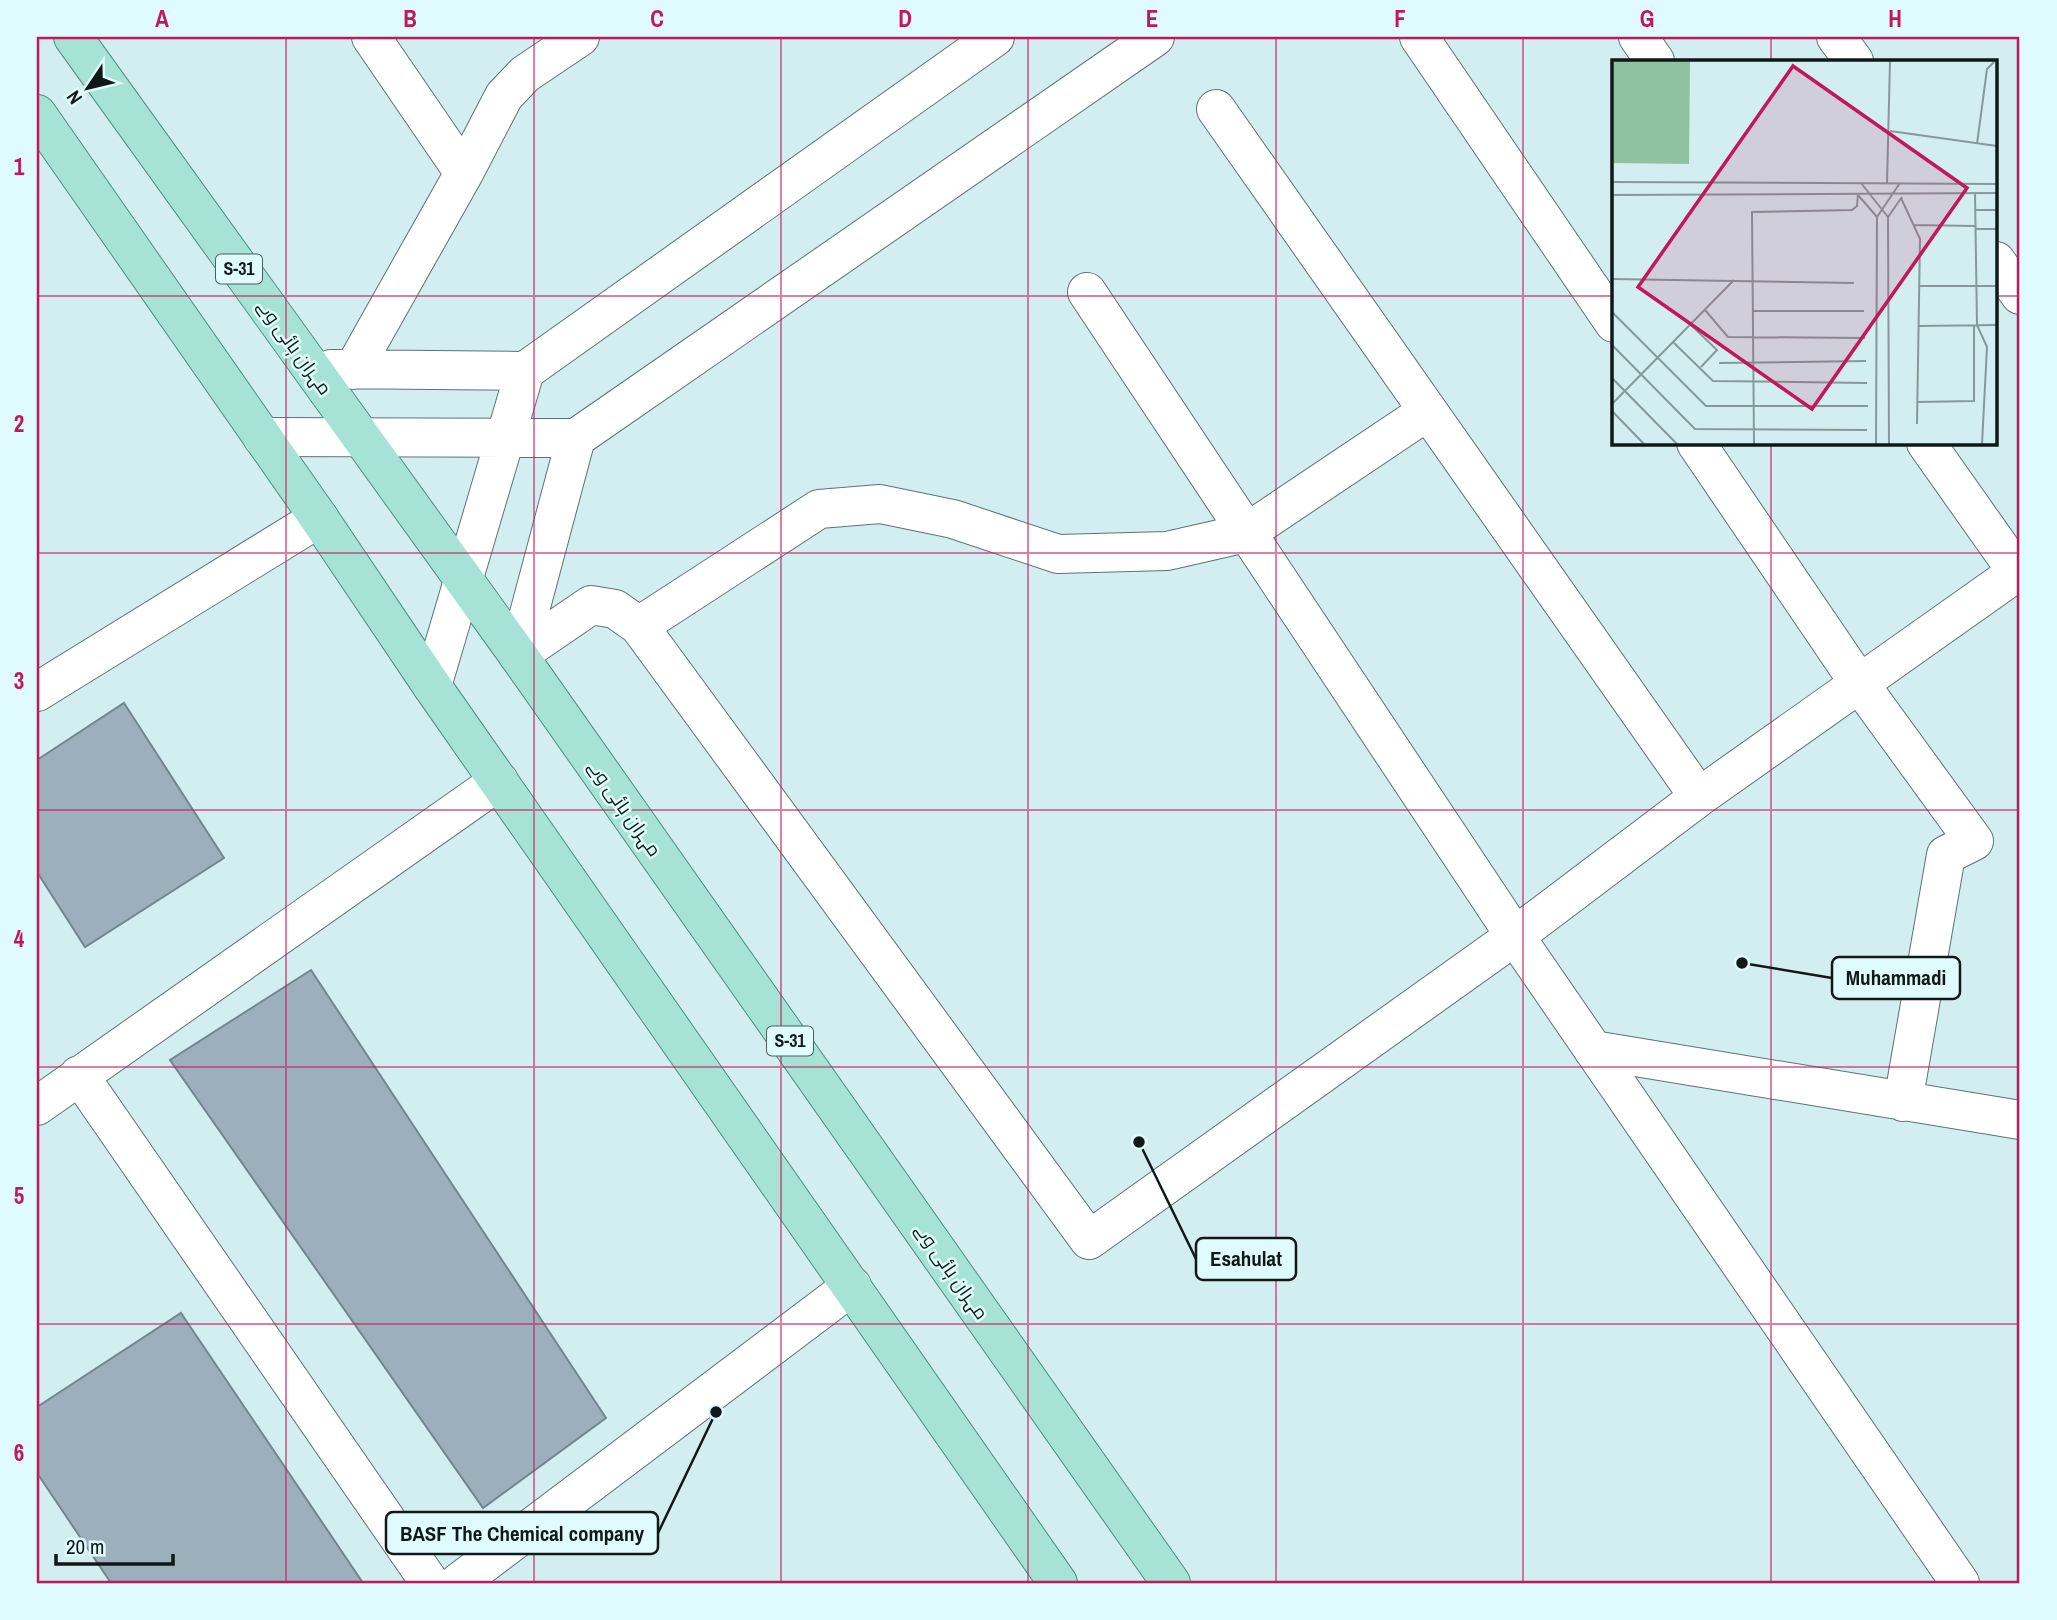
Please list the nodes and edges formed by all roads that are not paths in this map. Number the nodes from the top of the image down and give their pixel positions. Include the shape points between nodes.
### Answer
1 (73, 37) edge
2 (370, 37) edge
3 (580, 37) edge
4 (995, 37) edge
5 (1154, 37) edge
6 (1419, 37) edge
7 (1638, 37) edge
8 (1836, 37) edge
9 (1655, 60) edge
10 (1853, 60) edge
11 (1216, 109) dead end
12 (37, 114) edge
13 (464, 173) junction
14 (1997, 262) edge
15 (1087, 292) dead end
16 (2020, 295) edge
17 (1612, 320) edge
18 (311, 368) junction
19 (353, 370) junction
20 (525, 371) junction
21 (1428, 411) junction
22 (262, 437) junction
23 (361, 438) junction
24 (506, 438) junction
25 (576, 438) junction
26 (1697, 444) edge
27 (1927, 444) edge
28 (319, 517) junction
29 (1246, 533) junction
30 (2019, 573) edge
31 (462, 581) junction
32 (639, 626) junction
33 (518, 655) junction
34 (1859, 683) junction
35 (432, 686) junction
36 (37, 692) edge
37 (499, 781) junction
38 (1699, 797) junction
39 (1515, 936) junction
40 (1593, 1050) junction
41 (79, 1075) junction
42 (1903, 1102) junction
43 (37, 1106) edge
44 (2020, 1120) edge
45 (852, 1286) junction
46 (430, 1583) edge
47 (458, 1583) edge
48 (1058, 1583) edge
49 (1171, 1583) edge
50 (1960, 1583) edge

1 - 18 main road, مہران ہائی وے / S-31
2 - 13 street
3 - 13 street via 525,74 503,96
4 - 20 street
5 - 25 street
6 - 17 street
7 - 9 street
8 - 10 street
11 - 21 street
12 - 22 main road
13 - 19 street
14 - 16 street
15 - 29 street
18 - 19 street
18 - 23 main road, مہران ہائی وے / S-31
19 - 20 street
20 - 24 street
21 - 29 street
21 - 38 street
22 - 23 street
22 - 28 main road
23 - 24 street
23 - 31 main road, مہران ہائی وے / S-31
24 - 25 street
24 - 31 street
25 - 33 street
26 - 34 street
27 - 30 street
28 - 35 main road
28 - 36 street
29 - 32 street via 1167,551 1058,554 953,519 880,504 819,509
29 - 39 street
30 - 34 street
31 - 33 main road, مہران ہائی وے / S-31
31 - 35 street
32 - 33 street via 615,609 592,605
32 - 39 street via 1089,1240
33 - 49 main road, مہران ہائی وے / S-31
34 - 38 street
34 - 42 street via 1973,841 1946,856
35 - 37 main road
37 - 41 street
37 - 45 main road
38 - 39 street
39 - 40 street
40 - 42 street
40 - 50 street
41 - 43 street
41 - 46 street
42 - 44 street
45 - 47 street
45 - 48 main road

